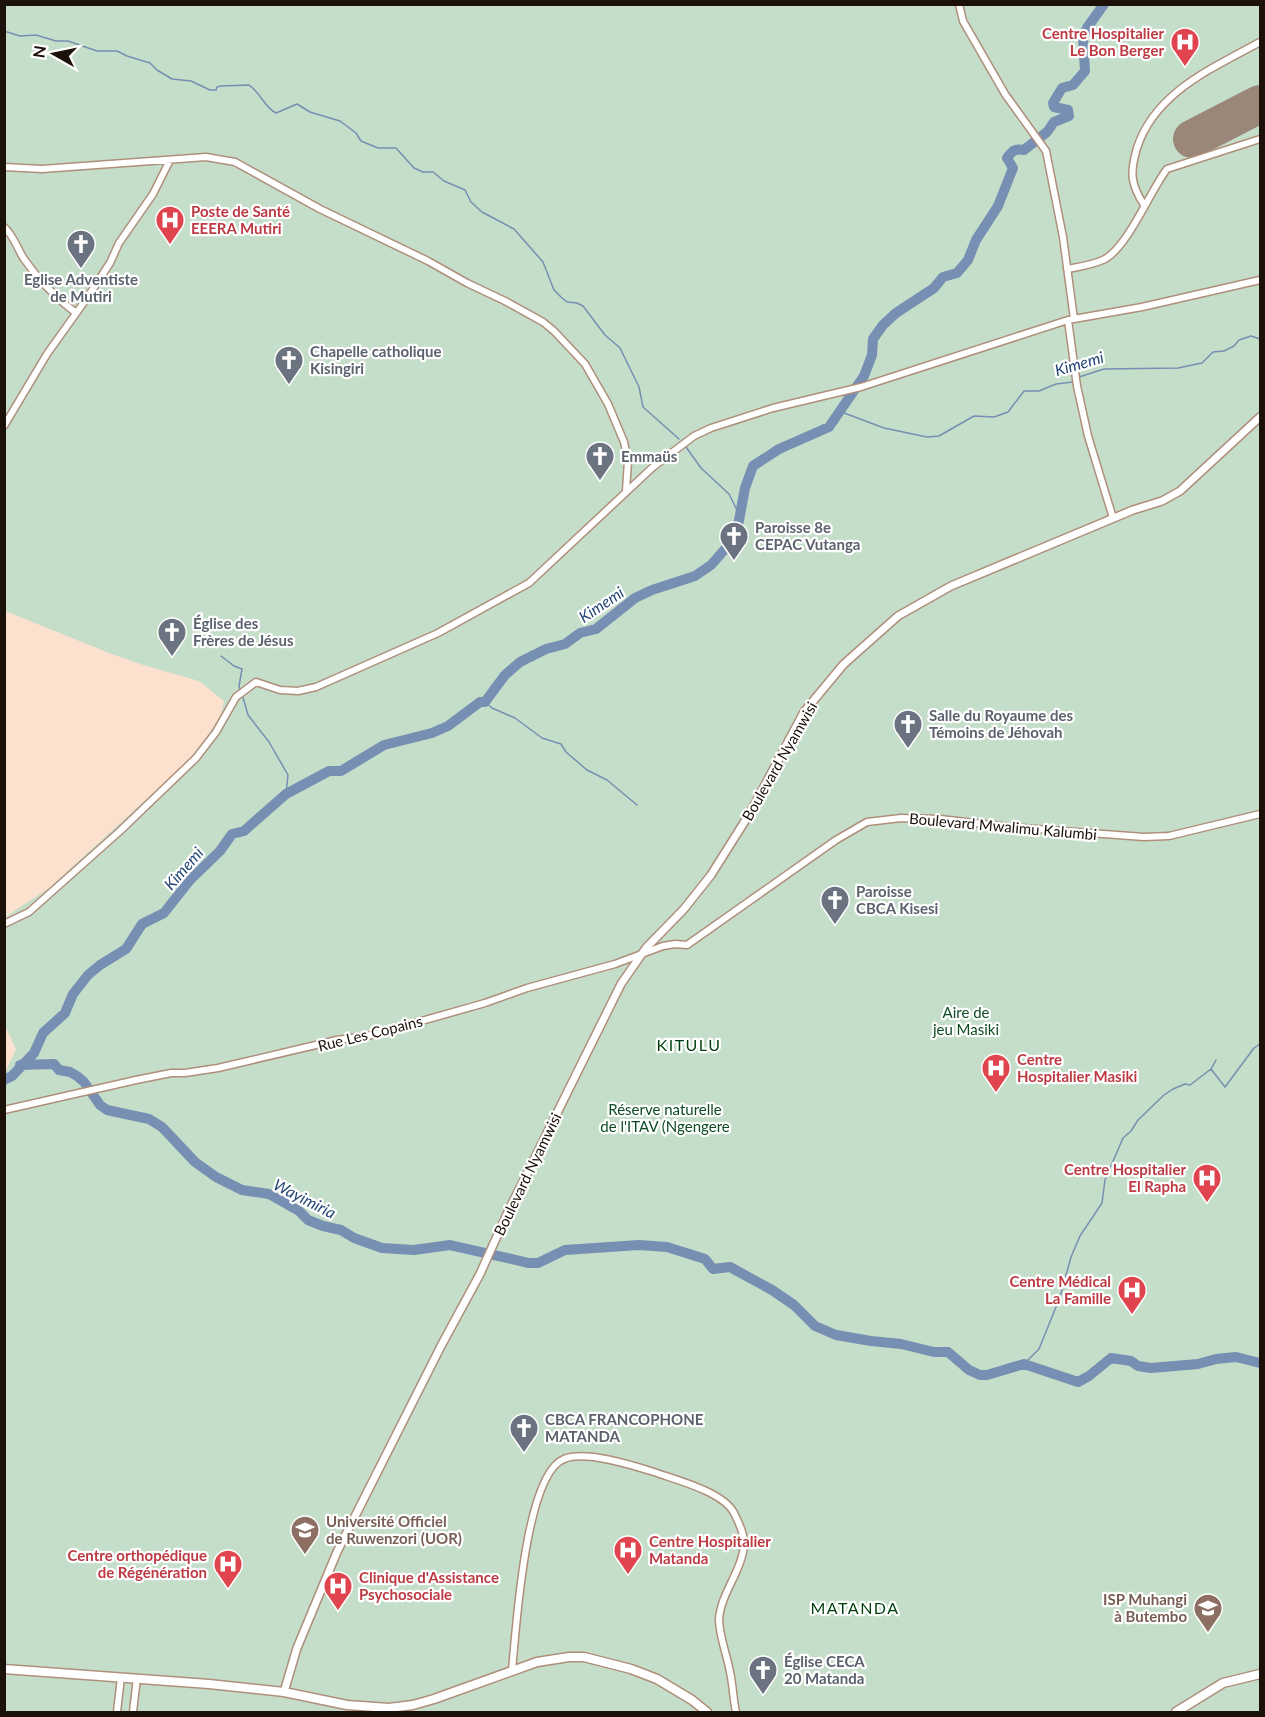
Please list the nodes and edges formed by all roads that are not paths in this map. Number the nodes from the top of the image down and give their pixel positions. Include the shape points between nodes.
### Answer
1 (958, 4) edge
2 (1260, 42) edge
3 (1260, 139) edge
4 (170, 160) junction
5 (4, 167) edge
6 (1144, 205) junction
7 (4, 227) edge
8 (1067, 269) junction
9 (1260, 280) edge
10 (76, 313) junction
11 (1071, 320) junction
12 (1260, 417) edge
13 (4, 426) edge
14 (626, 491) junction
15 (1113, 518) junction
16 (1260, 814) edge
17 (4, 924) edge
18 (639, 956) junction
19 (4, 1110) edge
20 (4, 1669) edge
21 (512, 1671) junction
22 (1260, 1674) edge
23 (121, 1677) junction
24 (137, 1678) junction
25 (285, 1692) junction
26 (117, 1713) edge
27 (133, 1713) edge
28 (707, 1713) edge
29 (736, 1713) edge
30 (1176, 1713) edge

1 - 8 street via 963,21 1005,94 1042,144 1049,161
2 - 6 street via 1189,82 1154,114 1139,143 1133,168 1135,190
3 - 6 street via 1167,169
4 - 5 street via 42,169
4 - 10 street via 153,194
4 - 14 street via 206,157 235,162 543,322 576,352 608,404 628,461
6 - 8 street via 1112,254 1102,261
7 - 10 street via 39,279
8 - 11 street
9 - 11 street
10 - 13 street
11 - 14 street via 861,387 725,423 694,435
11 - 15 street via 1075,380
12 - 15 main road, Boulevard Nyamwisi via 1180,491
14 - 17 street via 529,583 438,633 316,687 280,690 256,682 246,688 196,758 63,883 29,912
15 - 18 main road, Boulevard Nyamwisi via 951,586 898,616 848,660 804,712 750,813 711,875
16 - 18 street, Boulevard Mwalimu Kalumbi via 1169,837 940,819 873,820 836,840 687,945 675,944
18 - 19 street, Rue Les Copains via 372,1035
18 - 25 main road, Boulevard Nyamwisi via 621,984 323,1582 294,1656
20 - 23 highway
21 - 25 highway via 435,1699 394,1707 347,1705
21 - 28 highway via 569,1657 599,1660 657,1679
21 - 29 street via 529,1528 541,1492 560,1460 574,1456 604,1460 677,1480 716,1496 732,1508 744,1544 719,1622
22 - 30 highway via 1223,1683
23 - 24 highway
23 - 26 street
24 - 25 highway
24 - 27 street

